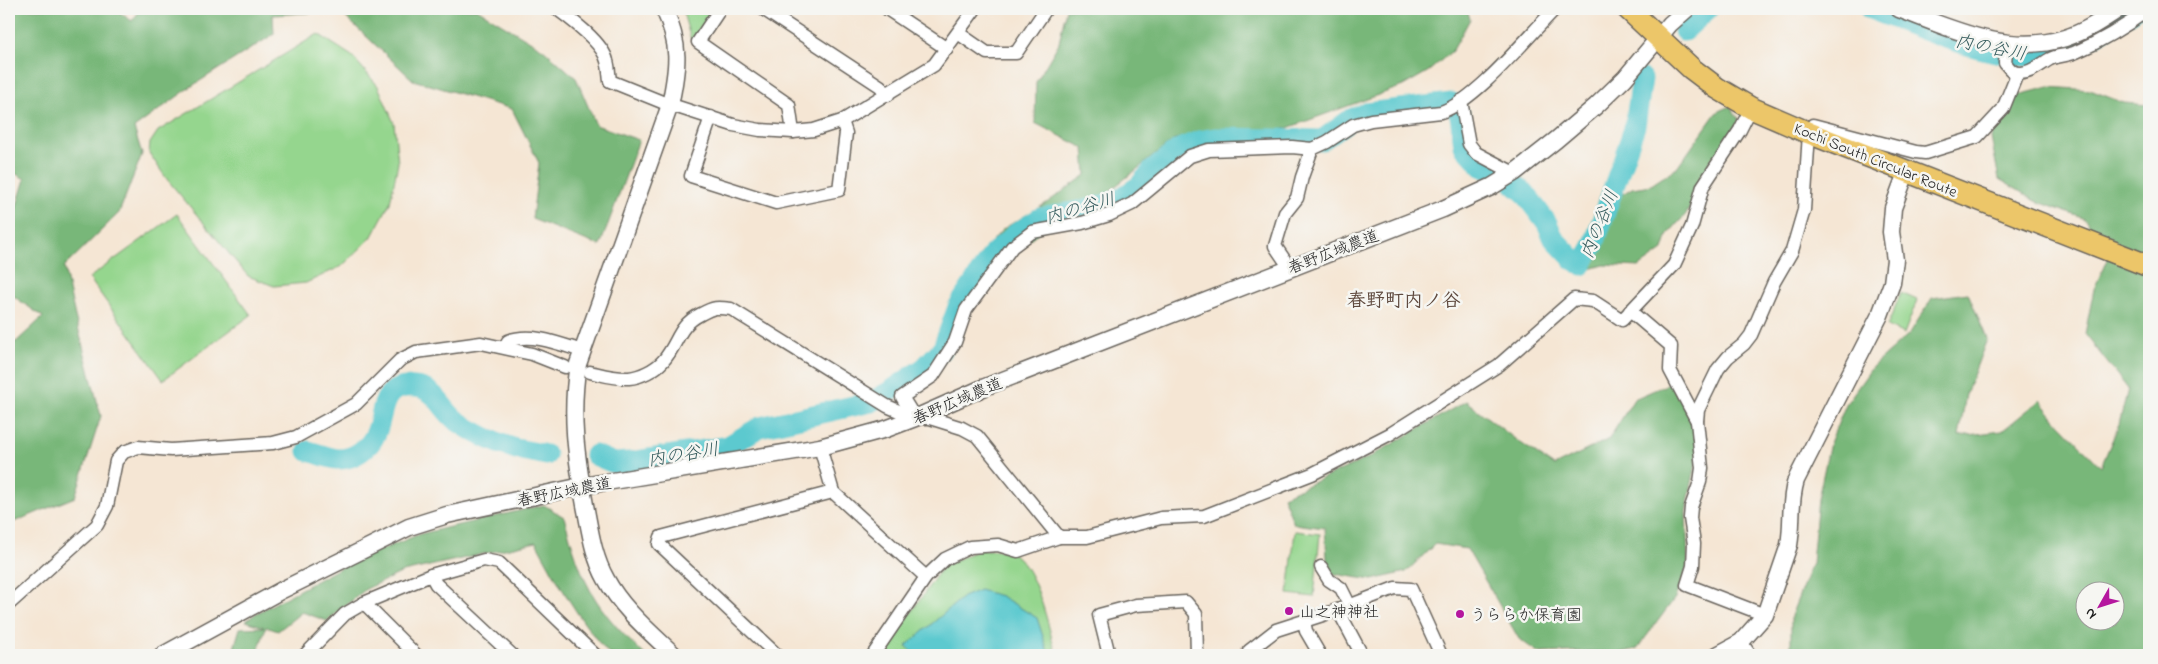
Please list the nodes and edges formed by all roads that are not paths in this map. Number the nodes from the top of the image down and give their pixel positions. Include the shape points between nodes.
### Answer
1 (558, 9) edge
2 (664, 9) edge
3 (720, 9) edge
4 (762, 9) edge
5 (887, 9) edge
6 (975, 9) edge
7 (1046, 9) edge
8 (1555, 9) edge
9 (1628, 9) edge
10 (1687, 9) edge
11 (1899, 9) edge
12 (2119, 9) edge
13 (2149, 9) edge
14 (958, 33) junction
15 (1659, 37) junction
16 (2006, 46) junction
17 (948, 49) junction
18 (2017, 74) junction
19 (888, 95) junction
20 (670, 105) junction
21 (1456, 105) junction
22 (1751, 108) junction
23 (711, 117) junction
24 (842, 121) junction
25 (793, 132) junction
26 (1809, 133) junction
27 (1312, 149) junction
28 (1907, 170) junction
29 (1514, 173) junction
30 (2149, 266) edge
31 (1290, 268) junction
32 (1630, 311) junction
33 (505, 347) junction
34 (582, 351) junction
35 (565, 367) dead end
36 (590, 372) dead end
37 (915, 418) junction
38 (1697, 421) junction
39 (820, 447) junction
40 (582, 486) junction
41 (833, 492) junction
42 (1059, 537) junction
43 (1321, 567) dead end
44 (431, 575) junction
45 (926, 577) junction
46 (364, 603) junction
47 (9, 604) edge
48 (1344, 608) junction
49 (1765, 616) junction
50 (1304, 621) junction
51 (1745, 649) edge
52 (313, 653) edge
53 (163, 655) edge
54 (416, 655) edge
55 (512, 655) edge
56 (595, 655) edge
57 (674, 655) edge
58 (777, 655) edge
59 (873, 655) edge
60 (1109, 655) edge
61 (1197, 655) edge
62 (1249, 655) edge
63 (1320, 655) edge
64 (1362, 655) edge
65 (1441, 655) edge
66 (1716, 655) edge

1 - 20 street via 599,47 607,59 610,81
2 - 20 street via 674,28 678,53
3 - 25 street via 698,42 790,105
4 - 19 street via 880,86
5 - 17 street
6 - 14 street
7 - 14 street via 1016,53 987,54
8 - 21 street via 1490,76
9 - 15 main road, Kochi South Circular Route
10 - 15 street, 春野広域農道
11 - 16 street
12 - 16 street via 2066,38
13 - 18 street via 2088,47 2052,58
14 - 17 street
15 - 22 main road, Kochi South Circular Route via 1692,69
15 - 29 street, 春野広域農道 via 1625,78 1596,106
16 - 18 street via 2005,63
17 - 19 street via 934,65
18 - 26 street via 2003,109 1978,137 1925,153 1813,125
19 - 24 street
20 - 23 street
20 - 34 street
21 - 27 street via 1353,125
21 - 29 street via 1469,144 1476,153
22 - 26 main road, Kochi South Circular Route
22 - 32 street via 1703,186 1692,226 1674,264
23 - 24 street via 691,176 776,202 839,190 846,134
23 - 25 street via 760,130
24 - 25 street via 814,130
26 - 28 main road, Kochi South Circular Route
26 - 38 street via 1804,210 1792,251 1774,282 1751,335 1718,369 1698,410
27 - 31 street via 1297,198 1285,213 1275,246
27 - 37 street via 1209,150 1190,156 1132,204 1109,216 1032,232 1012,247 966,310 955,342 933,376 902,397
28 - 30 main road, Kochi South Circular Route
28 - 49 street via 1893,208 1891,232 1895,260 1892,283 1880,315 1796,480 1792,493 1789,545
29 - 31 street, 春野広域農道 via 1443,209
31 - 37 street, 春野広域農道 via 985,387
32 - 38 street via 1671,346 1670,370
32 - 42 street via 1622,320 1593,301 1574,299 1499,365 1390,434 1312,474 1204,516 1160,518 1087,536
33 - 34 street via 508,341 516,338 550,341
33 - 35 street
33 - 47 street via 481,343 416,352 400,360 356,404 296,437 274,443 171,450 138,447 124,452 116,462 107,506 97,525
34 - 40 street via 573,415
36 - 37 street via 612,378 630,378 650,371 663,361 690,320 715,307 731,309 868,396
37 - 39 street, 春野広域農道
37 - 42 street via 930,418 976,436
38 - 49 street via 1702,468 1691,507 1694,544 1687,585
39 - 40 street, 春野広域農道
39 - 41 street
40 - 53 street, 春野広域農道 via 447,515 410,527 282,590
40 - 57 street via 593,546 605,578 620,600
41 - 45 street
41 - 58 street via 662,537 659,544
42 - 45 street via 1018,551 998,545 970,547 945,559
43 - 48 street via 1329,580 1341,588
44 - 46 street
44 - 55 street via 436,584
44 - 56 street via 484,560 499,564
45 - 59 street
46 - 52 street via 345,614
46 - 54 street
48 - 50 street
48 - 64 street
48 - 65 street via 1396,588 1411,589
49 - 51 street
50 - 62 street via 1276,630
50 - 63 street
51 - 66 street
60 - 61 street via 1099,615 1136,605 1186,602 1196,614

